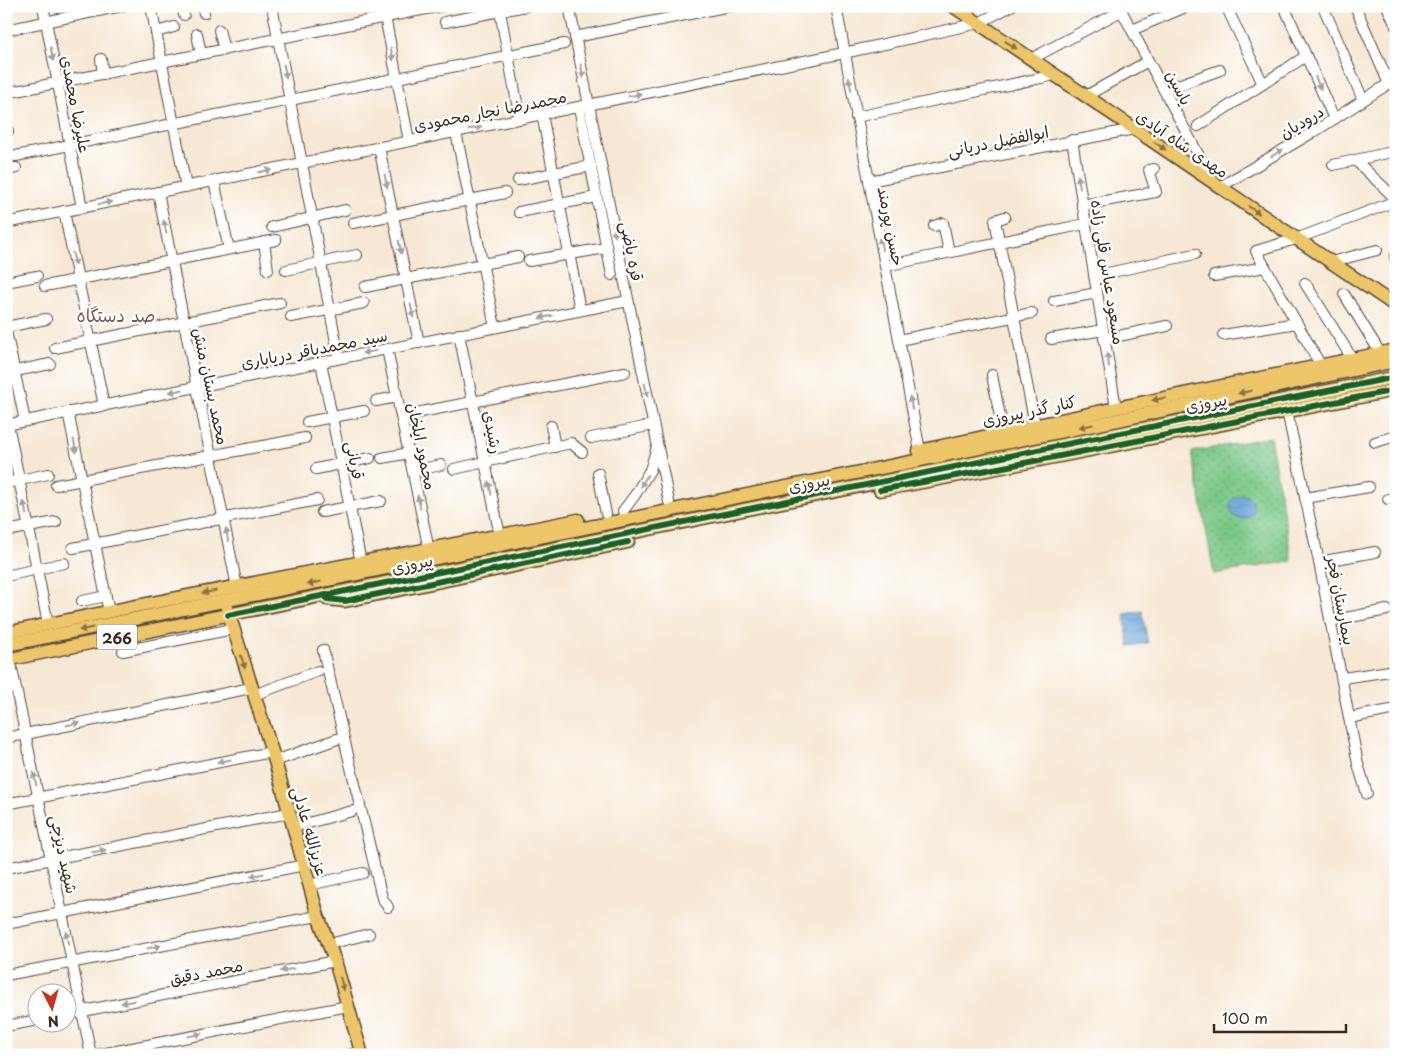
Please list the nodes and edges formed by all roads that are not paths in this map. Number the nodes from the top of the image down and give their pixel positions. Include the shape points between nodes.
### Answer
1 (43, 6) edge
2 (122, 6) edge
3 (151, 6) edge
4 (272, 6) edge
5 (383, 6) edge
6 (441, 6) edge
7 (526, 6) edge
8 (569, 6) edge
9 (730, 6) edge
10 (836, 6) edge
11 (953, 6) edge
12 (1011, 6) edge
13 (1188, 6) edge
14 (1226, 6) edge
15 (1284, 6) edge
16 (1323, 6) edge
17 (1355, 6) edge
18 (1387, 6) edge
19 (1120, 8) edge
20 (500, 9) edge
21 (973, 16) edge
22 (386, 17) junction
23 (46, 22) junction
24 (446, 22) dead end
25 (1396, 26) edge
26 (174, 27) dead end
27 (6, 30) edge
28 (219, 30) dead end
29 (1132, 30) junction
30 (156, 32) junction
31 (197, 34) dead end
32 (575, 37) junction
33 (278, 39) junction
34 (564, 44) dead end
35 (224, 50) junction
36 (844, 53) junction
37 (201, 54) junction
38 (508, 56) junction
39 (1306, 56) junction
40 (100, 59) dead end
41 (1031, 59) junction
42 (1148, 61) junction
43 (162, 62) junction
44 (1220, 70) dead end
45 (103, 74) junction
46 (1055, 75) junction
47 (397, 78) junction
48 (1393, 82) edge
49 (58, 83) junction
50 (1263, 84) junction
51 (1164, 90) junction
52 (6, 93) edge
53 (1086, 96) junction
54 (290, 100) junction
55 (1363, 100) junction
56 (584, 106) junction
57 (542, 114) junction
58 (856, 116) junction
59 (520, 119) junction
60 (1334, 119) junction
61 (174, 124) junction
62 (1198, 126) dead end
63 (1134, 129) junction
64 (456, 132) junction
65 (1072, 140) junction
66 (409, 141) junction
67 (70, 145) junction
68 (379, 147) junction
69 (1396, 151) edge
70 (16, 156) dead end
71 (1355, 160) junction
72 (302, 163) junction
73 (1333, 165) dead end
74 (591, 166) junction
75 (1154, 169) dead end
76 (553, 173) junction
77 (518, 180) dead end
78 (214, 181) junction
79 (869, 181) junction
80 (1217, 185) junction
81 (186, 187) junction
82 (158, 192) junction
83 (505, 193) dead end
84 (596, 197) junction
85 (470, 200) junction
86 (1396, 200) edge
87 (559, 204) junction
88 (1082, 205) junction
89 (82, 208) junction
90 (346, 210) dead end
91 (64, 211) junction
92 (519, 212) dead end
93 (393, 215) junction
94 (312, 217) junction
95 (1005, 217) dead end
96 (6, 223) edge
97 (353, 223) dead end
98 (1085, 224) junction
99 (272, 226) dead end
100 (934, 226) dead end
101 (1296, 239) junction
102 (276, 240) dead end
103 (1000, 241) junction
104 (264, 242) junction
105 (606, 248) junction
106 (229, 249) junction
107 (1377, 250) dead end
108 (949, 252) junction
109 (569, 254) junction
110 (1195, 254) dead end
111 (357, 255) dead end
112 (518, 257) dead end
113 (172, 261) junction
114 (529, 261) dead end
115 (1331, 262) junction
116 (321, 263) junction
117 (482, 264) junction
118 (885, 266) junction
119 (1265, 267) junction
120 (268, 270) dead end
121 (286, 270) dead end
122 (612, 275) dead end
123 (37, 276) dead end
124 (1094, 276) junction
125 (1214, 276) dead end
126 (78, 280) junction
127 (406, 280) junction
128 (6, 282) edge
129 (1305, 283) dead end
130 (45, 286) dead end
131 (365, 288) dead end
132 (1097, 293) junction
133 (1344, 294) dead end
134 (628, 301) junction
135 (1054, 301) dead end
136 (280, 303) dead end
137 (364, 303) dead end
138 (1396, 306) edge
139 (330, 310) junction
140 (580, 310) junction
141 (1032, 313) dead end
142 (1014, 316) junction
143 (291, 317) dead end
144 (46, 319) dead end
145 (184, 322) junction
146 (1297, 323) junction
147 (1168, 326) dead end
148 (6, 327) edge
149 (495, 327) junction
150 (6, 331) edge
151 (459, 334) junction
152 (1104, 334) junction
153 (1223, 335) dead end
154 (1051, 339) dead end
155 (899, 340) junction
156 (90, 341) junction
157 (419, 342) junction
158 (55, 348) dead end
159 (387, 349) junction
160 (1396, 350) edge
161 (1381, 354) junction
162 (339, 358) junction
163 (1353, 360) junction
164 (1396, 361) edge
165 (321, 362) junction
166 (50, 364) dead end
167 (1321, 366) junction
168 (10, 372) edge
169 (625, 372) dead end
170 (992, 375) dead end
171 (1396, 377) edge
172 (1276, 385) junction
173 (197, 387) junction
174 (1396, 390) edge
175 (398, 397) junction
176 (376, 401) dead end
177 (473, 402) junction
178 (1282, 404) junction
179 (104, 406) junction
180 (364, 411) dead end
181 (68, 412) junction
182 (1117, 414) junction
183 (401, 416) junction
184 (332, 418) junction
185 (25, 421) junction
186 (307, 422) dead end
187 (653, 424) junction
188 (7, 425) edge
189 (551, 426) dead end
190 (1036, 431) junction
191 (1003, 432) junction
192 (1396, 436) edge
193 (305, 438) dead end
194 (591, 438) dead end
195 (1375, 442) dead end
196 (658, 446) junction
197 (556, 447) junction
198 (582, 452) dead end
199 (409, 453) junction
200 (921, 455) junction
201 (211, 456) junction
202 (370, 458) dead end
203 (382, 458) dead end
204 (484, 462) junction
205 (341, 464) junction
206 (441, 465) dead end
207 (316, 469) dead end
208 (454, 469) dead end
209 (413, 471) junction
210 (598, 473) dead end
211 (48, 474) dead end
212 (19, 480) junction
213 (82, 480) junction
214 (6, 483) edge
215 (56, 485) dead end
216 (1369, 487) dead end
217 (813, 496) junction
218 (1305, 498) junction
219 (316, 500) dead end
220 (381, 501) dead end
221 (669, 506) junction
222 (350, 507) junction
223 (788, 509) junction
224 (623, 511) junction
225 (322, 512) dead end
226 (606, 514) junction
227 (224, 518) junction
228 (56, 522) dead end
229 (674, 524) junction
230 (28, 527) junction
231 (6, 532) edge
232 (500, 536) junction
233 (95, 542) junction
234 (73, 548) dead end
235 (429, 550) junction
236 (1375, 552) dead end
237 (1320, 562) junction
238 (64, 563) dead end
239 (361, 563) junction
240 (37, 570) junction
241 (6, 576) edge
242 (237, 587) junction
243 (106, 596) junction
244 (317, 597) junction
245 (226, 600) junction
246 (82, 601) dead end
247 (1387, 610) dead end
248 (110, 612) junction
249 (228, 615) junction
250 (153, 616) junction
251 (1330, 621) junction
252 (48, 624) junction
253 (233, 629) junction
254 (157, 630) junction
255 (6, 633) edge
256 (6, 645) edge
257 (323, 650) dead end
258 (123, 651) dead end
259 (8, 659) edge
260 (1396, 670) edge
261 (318, 672) dead end
262 (1343, 678) junction
263 (253, 691) junction
264 (1396, 709) edge
265 (1349, 718) junction
266 (25, 734) junction
267 (6, 738) edge
268 (337, 739) dead end
269 (273, 757) junction
270 (1367, 794) dead end
271 (38, 798) junction
272 (6, 804) edge
273 (352, 811) dead end
274 (289, 814) junction
275 (294, 827) junction
276 (51, 860) junction
277 (305, 865) junction
278 (6, 868) edge
279 (363, 873) dead end
280 (309, 885) junction
281 (388, 907) dead end
282 (62, 913) junction
283 (318, 916) junction
284 (6, 924) edge
285 (369, 934) dead end
286 (329, 944) junction
287 (335, 961) junction
288 (72, 962) junction
289 (6, 975) edge
290 (348, 1006) junction
291 (82, 1011) junction
292 (78, 1012) edge
293 (28, 1022) edge
294 (6, 1026) edge
295 (362, 1053) edge
296 (91, 1055) edge
297 (96, 1055) edge
298 (347, 1055) edge

1 - 23 street, علیرضا محمدی
2 - 23 street
3 - 30 street
4 - 33 street
5 - 22 street
6 - 22 street
7 - 20 street
8 - 32 street, قره یاضی
9 - 32 street
10 - 36 street, حسن پورمند
11 - 21 main road, مهدی شاه آبادی
12 - 21 street, محمدرضا نجار محمودی
13 - 29 street
14 - 50 street
15 - 39 street
16 - 55 street
17 - 48 street
18 - 25 street
19 - 29 street, یاسین
19 - 41 street
20 - 24 street
20 - 38 street
21 - 36 street, محمدرضا نجار محمودی
21 -> 41 main road, مهدی شاه آبادی
22 - 33 street
22 -> 47 street
23 - 27 street
23 -> 49 street, علیرضا محمدی
26 - 30 street
28 - 35 street
29 - 42 street, یاسین
30 - 43 street
31 - 37 street
32 -> 56 street, قره یاضی
33 - 35 street
33 -> 54 street
34 - 38 street
35 - 37 street
56 -> 36 street, محمدرضا نجار محمودی
58 -> 36 street, حسن پورمند
37 - 43 street
38 - 47 street
38 - 59 street
39 - 50 street
39 -> 60 street
40 - 45 street
41 - 46 main road, مهدی شاه آبادی
42 - 51 street, یاسین
42 - 53 street
43 - 45 street
43 - 61 street
44 - 51 street
45 - 49 street
46 - 53 main road, مهدی شاه آبادی
46 - 58 street
47 - 54 street
47 - 66 street
48 - 55 street, درودیان
49 - 52 street
49 - 67 street, علیرضا محمدی
50 - 62 street
51 - 80 street, یاسین
53 - 63 main road, مهدی شاه آبادی
54 - 61 street
54 - 72 street
55 - 60 street, درودیان
56 - 57 street, محمدرضا نجار محمودی
56 - 74 street
56 -> 134 street, قره یاضی
57 - 59 street, محمدرضا نجار محمودی
57 - 76 street
58 - 79 street, حسن پورمند
64 -> 59 street, محمدرضا نجار محمودی
80 -> 60 street, درودیان
61 - 67 street
61 - 81 street
63 - 65 street, ابوالفضل دریانی
63 -> 80 main road, مهدی شاه آبادی
64 - 66 street, محمدرضا نجار محمودی
64 - 85 street
65 - 79 street, ابوالفضل دریانی
88 -> 65 street, مسعود عباس قلی زاده
66 - 68 street, محمدرضا نجار محمودی
67 - 70 street
67 - 89 street, علیرضا محمدی
68 - 72 street, محمدرضا نجار محمودی
68 -> 93 street
69 - 71 street
71 - 73 street
71 - 86 street
78 -> 72 street, محمدرضا نجار محمودی
72 - 94 street
74 - 76 street
74 - 84 street
75 - 88 street via 1149,170 1156,192
76 - 77 street
76 - 87 street
78 - 81 street, محمدرضا نجار محمودی
78 - 106 street
118 -> 79 street, حسن پورمند
80 -> 101 main road, مهدی شاه آبادی
81 - 82 street, محمدرضا نجار محمودی
89 -> 82 street, محمدرضا نجار محمودی
113 -> 82 street, محمد بستان منش
83 - 85 street
84 - 87 street
84 - 105 street
85 - 93 street
85 - 117 street
86 - 101 street
87 - 92 street
87 - 109 street
88 - 98 street, مسعود عباس قلی زاده
89 - 91 street, محمدرضا نجار محمودی
90 - 94 street
91 - 96 street, محمدرضا نجار محمودی
91 -> 126 street
93 - 97 street
93 -> 127 street
94 - 99 street
94 - 116 street
95 - 103 street via 994,220
98 - 103 street
98 - 124 street, مسعود عباس قلی زاده
100 - 108 street via 943,224
101 - 115 main road, مهدی شاه آبادی
101 - 119 street via 1256,251
102 - 104 street
103 - 108 street
103 - 142 street
104 - 106 street
104 - 120 street
105 - 109 street
105 - 122 street
106 - 113 street
107 - 115 street
108 - 118 street
109 - 114 street
109 - 140 street
110 - 124 street
111 - 116 street
112 - 117 street
113 - 126 street
113 - 145 street, محمد بستان منش
115 - 138 main road, مهدی شاه آبادی
116 - 121 street
116 - 139 street
117 - 127 street
117 - 149 street
118 - 155 street, حسن پورمند
119 - 125 street
119 - 146 street
123 - 128 street
124 - 132 street, مسعود عباس قلی زاده
126 - 130 street
126 - 156 street
127 - 131 street
127 -> 157 street
129 - 163 street
132 - 135 street
132 - 152 street, مسعود عباس قلی زاده
133 - 161 street
134 - 140 street, سید محمدباقر دریاباری
134 -> 187 street, قره یاضی
136 - 145 street
137 - 139 street
139 - 143 street
139 - 162 street
140 -> 149 street, سید محمدباقر دریاباری
141 - 142 street
142 - 155 street
142 - 190 street
144 - 148 street
145 - 156 street
145 - 173 street, محمد بستان منش
146 - 153 street
146 - 167 street
147 - 152 street
149 - 151 street, سید محمدباقر دریاباری
150 - 168 street
151 - 157 street, سید محمدباقر دریاباری
151 - 177 street, رشیدی
152 - 154 street
182 -> 152 street, مسعود عباس قلی زاده
200 -> 155 street, حسن پورمند
156 - 158 street
156 - 179 street
157 - 159 street, سید محمدباقر دریاباری
159 -> 162 street, سید محمدباقر دریاباری
159 - 175 street, محمود ایلخان
160 - 161 main road, کنار گذر پیروزی
161 - 163 main road, کنار گذر پیروزی
162 - 165 street, سید محمدباقر دریاباری
163 - 167 main road, کنار گذر پیروزی
164 - 172 main road, پیروزی
165 - 173 street, سید محمدباقر دریاباری
165 - 184 street, قربانی
166 - 168 street
167 -> 182 main road, کنار گذر پیروزی
168 - 185 street
169 - 177 street
170 - 191 street
171 - 178 main road, پیروزی / 266
172 - 178 main road
172 -> 182 main road, پیروزی
173 -> 179 street, سید محمدباقر دریاباری
173 - 201 street, محمد بستان منش
174 - 178 main road
175 - 176 street
175 - 183 street, محمود ایلخان
177 - 183 street
177 - 204 street, رشیدی
178 - 217 main road, پیروزی / 266
178 - 218 street, بیمارستان فجر
178 - 223 main road
179 - 181 street, سید محمدباقر دریاباری
180 - 184 street
181 - 185 street, سید محمدباقر دریاباری
181 -> 213 street
182 -> 190 main road, کنار گذر پیروزی
183 - 199 street, محمود ایلخان
184 - 186 street
184 - 205 street, قربانی
185 - 188 street, سید محمدباقر دریاباری
187 - 194 street
187 - 196 street, قره یاضی
188 - 212 street
189 - 197 street
190 - 191 main road, کنار گذر پیروزی
190 - 200 main road
191 - 200 main road, کنار گذر پیروزی
192 - 195 street
193 - 201 street
196 - 221 street, قره یاضی
196 -> 224 street via 650,470
197 - 198 street via 571,443
197 - 204 street
199 - 203 street
199 - 209 street, محمود ایلخان
200 - 221 main road, کنار گذر پیروزی
201 - 213 street
201 - 227 street, محمد بستان منش
202 - 205 street
204 - 208 street
232 -> 204 street, رشیدی
205 - 207 street
205 - 222 street, قربانی
206 - 209 street
235 -> 209 street, محمود ایلخان
210 - 226 street
211 - 212 street
212 - 214 street
230 -> 212 street
213 - 215 street
213 - 233 street
216 - 218 street
217 - 223 main road
217 - 229 main road, پیروزی / 266
218 - 237 street, بیمارستان فجر
219 - 227 street
220 - 222 street
221 - 224 main road
221 - 229 main road
221 -> 245 main road, پیروزی / 266
222 - 225 street
222 - 239 street, قربانی
223 - 244 main road via 345,601
224 - 226 main road
226 - 232 main road
227 - 233 street
242 -> 227 street, محمد بستان منش
228 - 230 street
229 - 244 main road, پیروزی / 266
230 - 231 street
230 - 240 street
232 - 235 main road
233 - 234 street
233 - 243 street
235 - 239 main road
236 - 237 street
237 - 251 street, بیمارستان فجر
238 - 240 street
239 - 242 main road
240 - 241 street
240 - 252 street
242 -> 248 main road
243 - 246 street
243 - 248 street
244 - 249 main road, پیروزی / 266
245 - 249 main road, عزیزالله عادلی
245 - 250 main road, پیروزی / 266
247 - 251 street
248 - 252 main road
249 - 253 main road, عزیزالله عادلی
249 - 254 main road, پیروزی / 266
250 - 254 main road
250 -> 256 main road, پیروزی / 266
251 - 262 street, بیمارستان فجر
252 - 255 main road
253 - 258 street
253 -> 263 main road, عزیزالله عادلی
254 - 259 main road, پیروزی / 266
257 - 281 street via 382,898
259 - 266 street, شهید دیزجی
260 - 262 street
261 - 263 street
262 - 265 street, بیمارستان فجر
266 -> 263 street
263 - 269 main road, عزیزالله عادلی
264 - 265 street
265 - 270 street, بیمارستان فجر
266 - 267 street
271 -> 266 street, شهید دیزجی
268 - 269 street
269 -> 271 street
269 - 274 main road, عزیزالله عادلی
271 - 272 street
271 - 276 street, شهید دیزجی
273 - 275 street
274 - 275 main road, عزیزالله عادلی
276 -> 274 street
275 - 277 main road, عزیزالله عادلی
276 - 278 street
276 - 282 street, شهید دیزجی
277 - 280 main road, عزیزالله عادلی
277 -> 282 street
279 - 280 street
280 - 283 main road, عزیزالله عادلی
282 - 284 street
288 -> 282 street, شهید دیزجی
283 - 286 main road, عزیزالله عادلی
288 -> 283 street
285 - 286 street
286 - 287 main road, عزیزالله عادلی
287 -> 290 main road, عزیزالله عادلی
287 -> 291 street, محمد دقیق
288 - 289 street
288 - 291 street, شهید دیزجی
290 - 295 main road, عزیزالله عادلی
297 -> 290 street
291 - 292 street, محمد دقیق
291 - 296 street, شهید دیزجی
293 - 294 street
295 - 298 street

